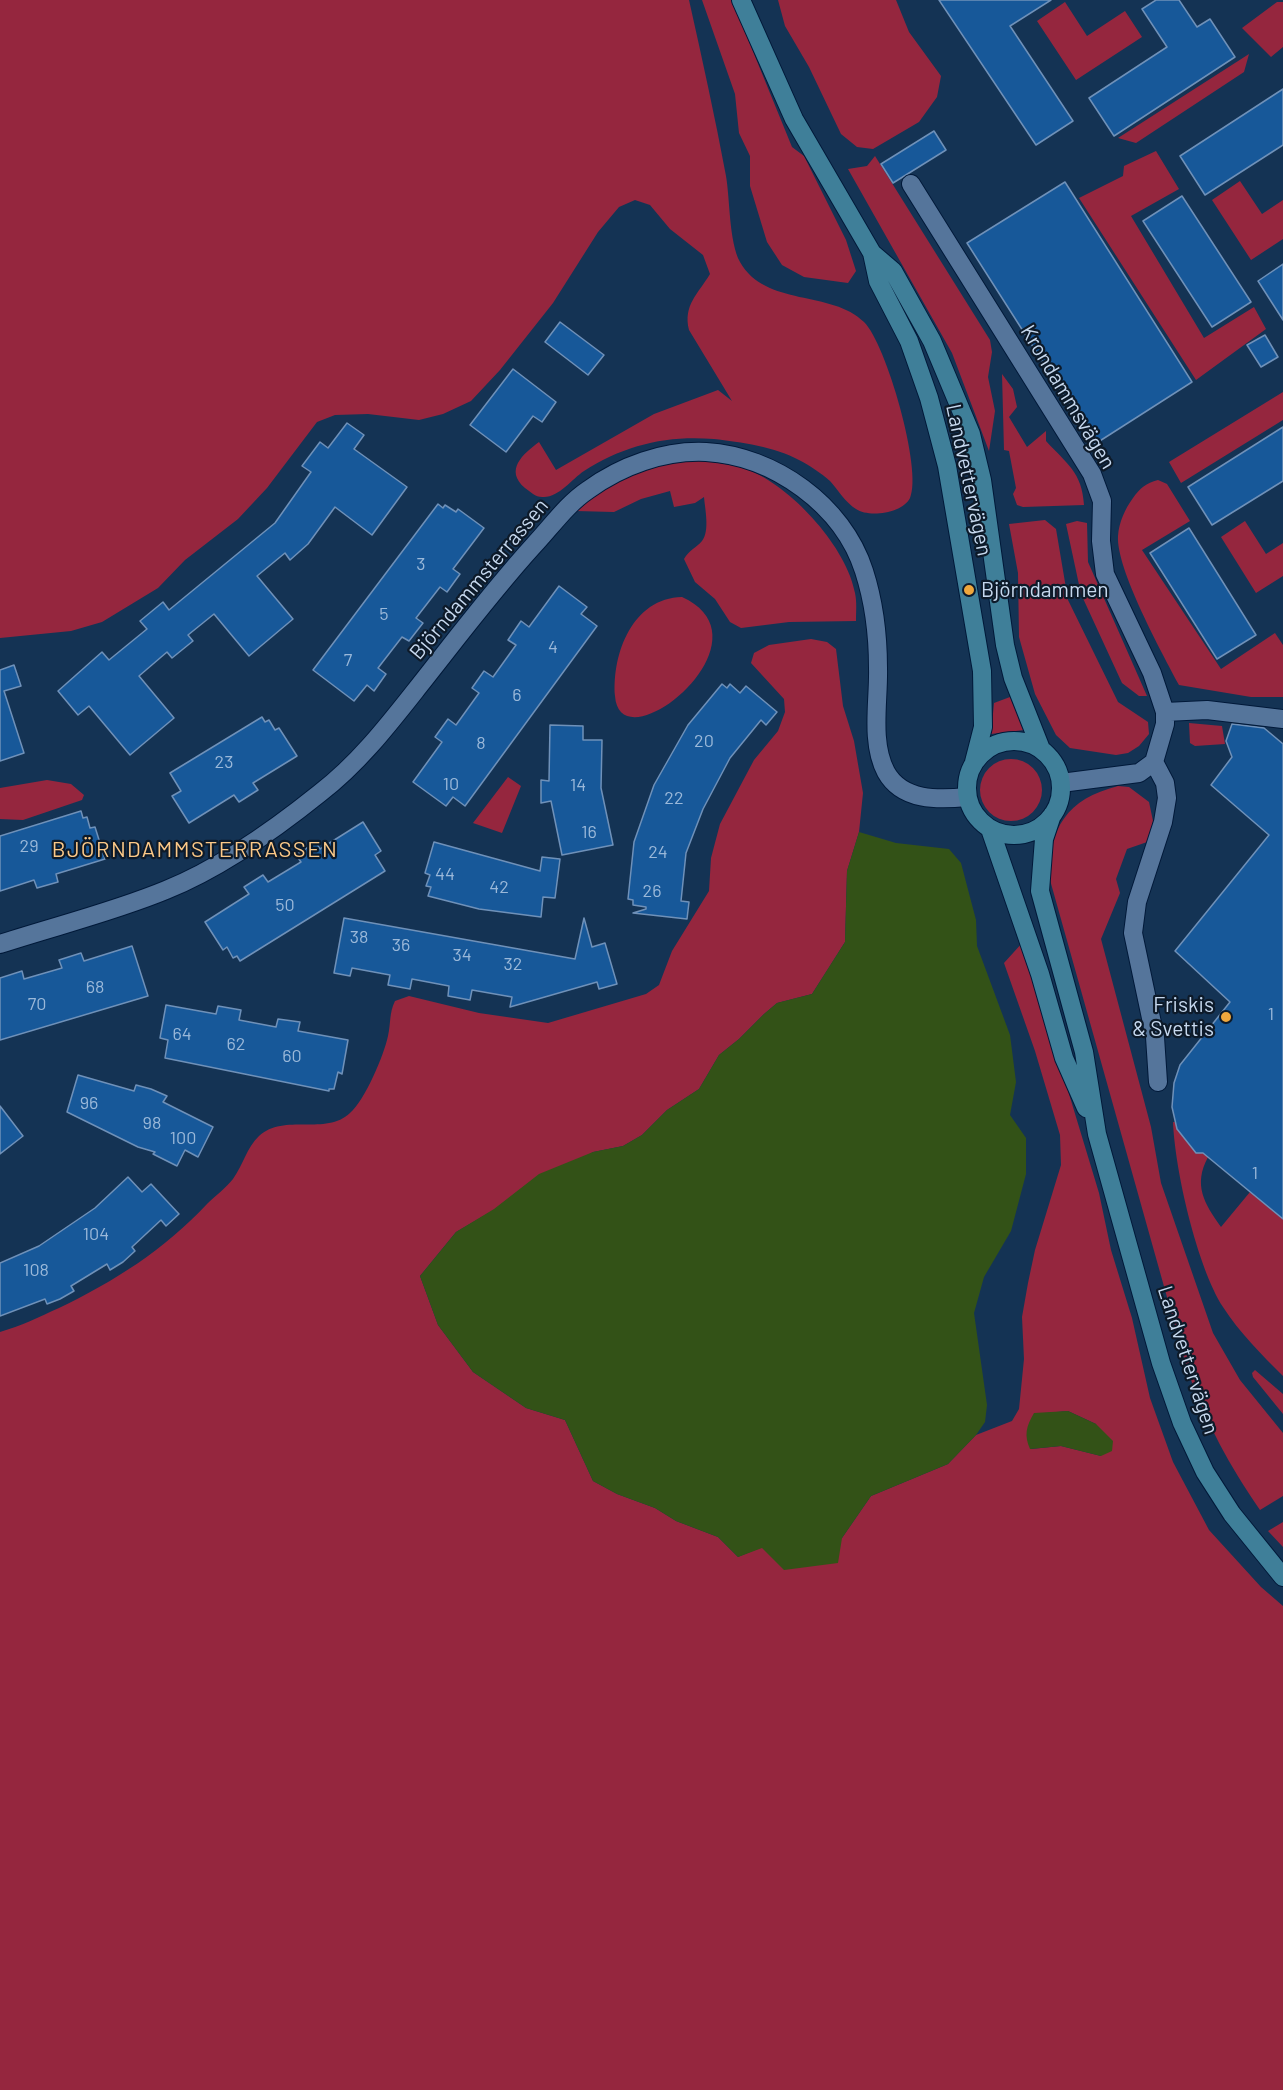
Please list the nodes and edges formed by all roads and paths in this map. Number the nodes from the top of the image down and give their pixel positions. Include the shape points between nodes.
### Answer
1 (741, 0) edge
2 (911, 184) dead end
3 (872, 253) junction
4 (1165, 711) junction
5 (1283, 719) edge
6 (1041, 749) junction
7 (974, 762) junction
8 (1154, 762) junction
9 (1061, 783) junction
10 (967, 797) junction
11 (1052, 815) junction
12 (990, 829) junction
13 (0, 944) edge
14 (1158, 1082) dead end
15 (1097, 1134) junction
16 (1283, 1577) edge

1 - 3 street, Landvettervägen via 794,119
2 - 4 street, Krondammsvägen via 1092,474 1102,501 1105,574 1152,673
3 - 6 street, Landvettervägen via 893,271 932,341 971,434 982,480 1005,645 1013,678
3 - 7 street, Landvettervägen via 878,281 915,360 947,466 982,671 983,727
4 - 5 street via 1207,710
4 - 8 street, Krondammsvägen via 1164,733
6 - 7 street via 1005,741
6 - 9 street via 1055,764
7 - 10 street via 967,779
8 - 9 street via 1139,773
8 - 14 street via 1165,783 1167,798 1137,902 1133,933 1155,1037
9 - 11 street
10 - 12 street via 977,818
10 - 13 street, Björndammsterrassen via 919,797 903,790 885,770 877,738 878,668 872,598 863,568 819,502 789,478 761,464 705,452 678,454 637,463 584,492 515,565 355,763 287,819 167,890
11 - 12 street via 1037,829 1024,834 1010,835
11 - 15 street, Landvettervägen via 1043,848 1040,891 1084,1052
12 - 15 street, Landvettervägen via 1064,1058
15 - 16 street, Landvettervägen via 1161,1363 1182,1423 1205,1472 1232,1514

